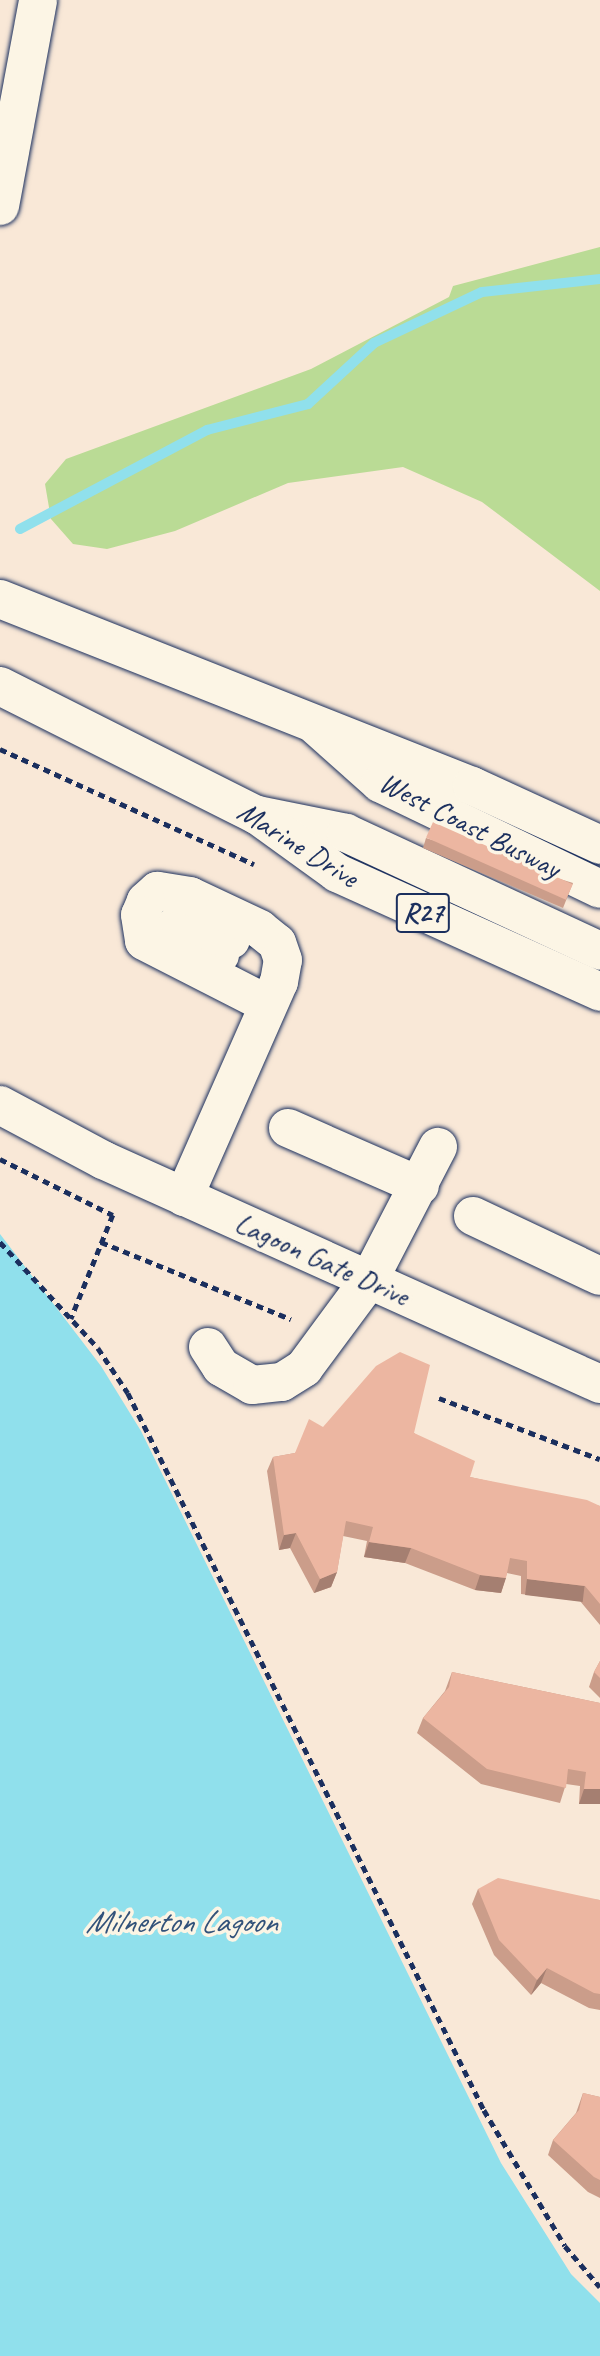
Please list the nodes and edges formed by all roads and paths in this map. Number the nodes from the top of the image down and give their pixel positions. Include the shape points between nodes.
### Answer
1 (38, 0) edge
2 (0, 206) edge
3 (0, 599) edge
4 (0, 686) edge
5 (314, 724) junction
6 (257, 815) junction
7 (600, 845) edge
8 (600, 889) edge
9 (600, 951) edge
10 (275, 985) dead end
11 (600, 992) edge
12 (0, 1084) edge
13 (0, 1105) edge
14 (288, 1128) dead end
15 (45, 1131) junction
16 (438, 1147) dead end
17 (0, 1159) edge
18 (420, 1186) junction
19 (184, 1197) junction
20 (473, 1216) dead end
21 (0, 1242) edge
22 (101, 1242) junction
23 (600, 1276) edge
24 (369, 1280) junction
25 (71, 1320) junction
26 (328, 1335) junction
27 (208, 1347) dead end
28 (597, 1374) edge
29 (439, 1398) dead end
30 (600, 1459) edge
31 (600, 2287) edge

1 - 2 main road
3 - 5 main road
4 - 6 main road, Marine Drive / R27
5 - 7 main road
5 - 8 main road, West Coast Busway via 380,783
6 - 9 main road, West Coast Busway via 346,833
6 - 11 main road, Marine Drive / R27 via 337,873
10 - 19 main road
12 - 15 main road, Lagoon Gate Drive
13 - 15 main road, Lagoon Gate Drive
14 - 18 main road
15 - 19 main road, Lagoon Gate Drive
16 - 18 main road
17 - 22 path via 113,1215
18 - 24 main road
19 - 24 main road, Lagoon Gate Drive
20 - 23 main road
21 - 25 path
22 - 25 path
22 - 26 path
24 - 26 main road
24 - 28 main road, Lagoon Gate Drive
25 - 31 path via 128,1394 484,2110 565,2246
26 - 27 main road via 303,1368 267,1385 235,1379
29 - 30 path

